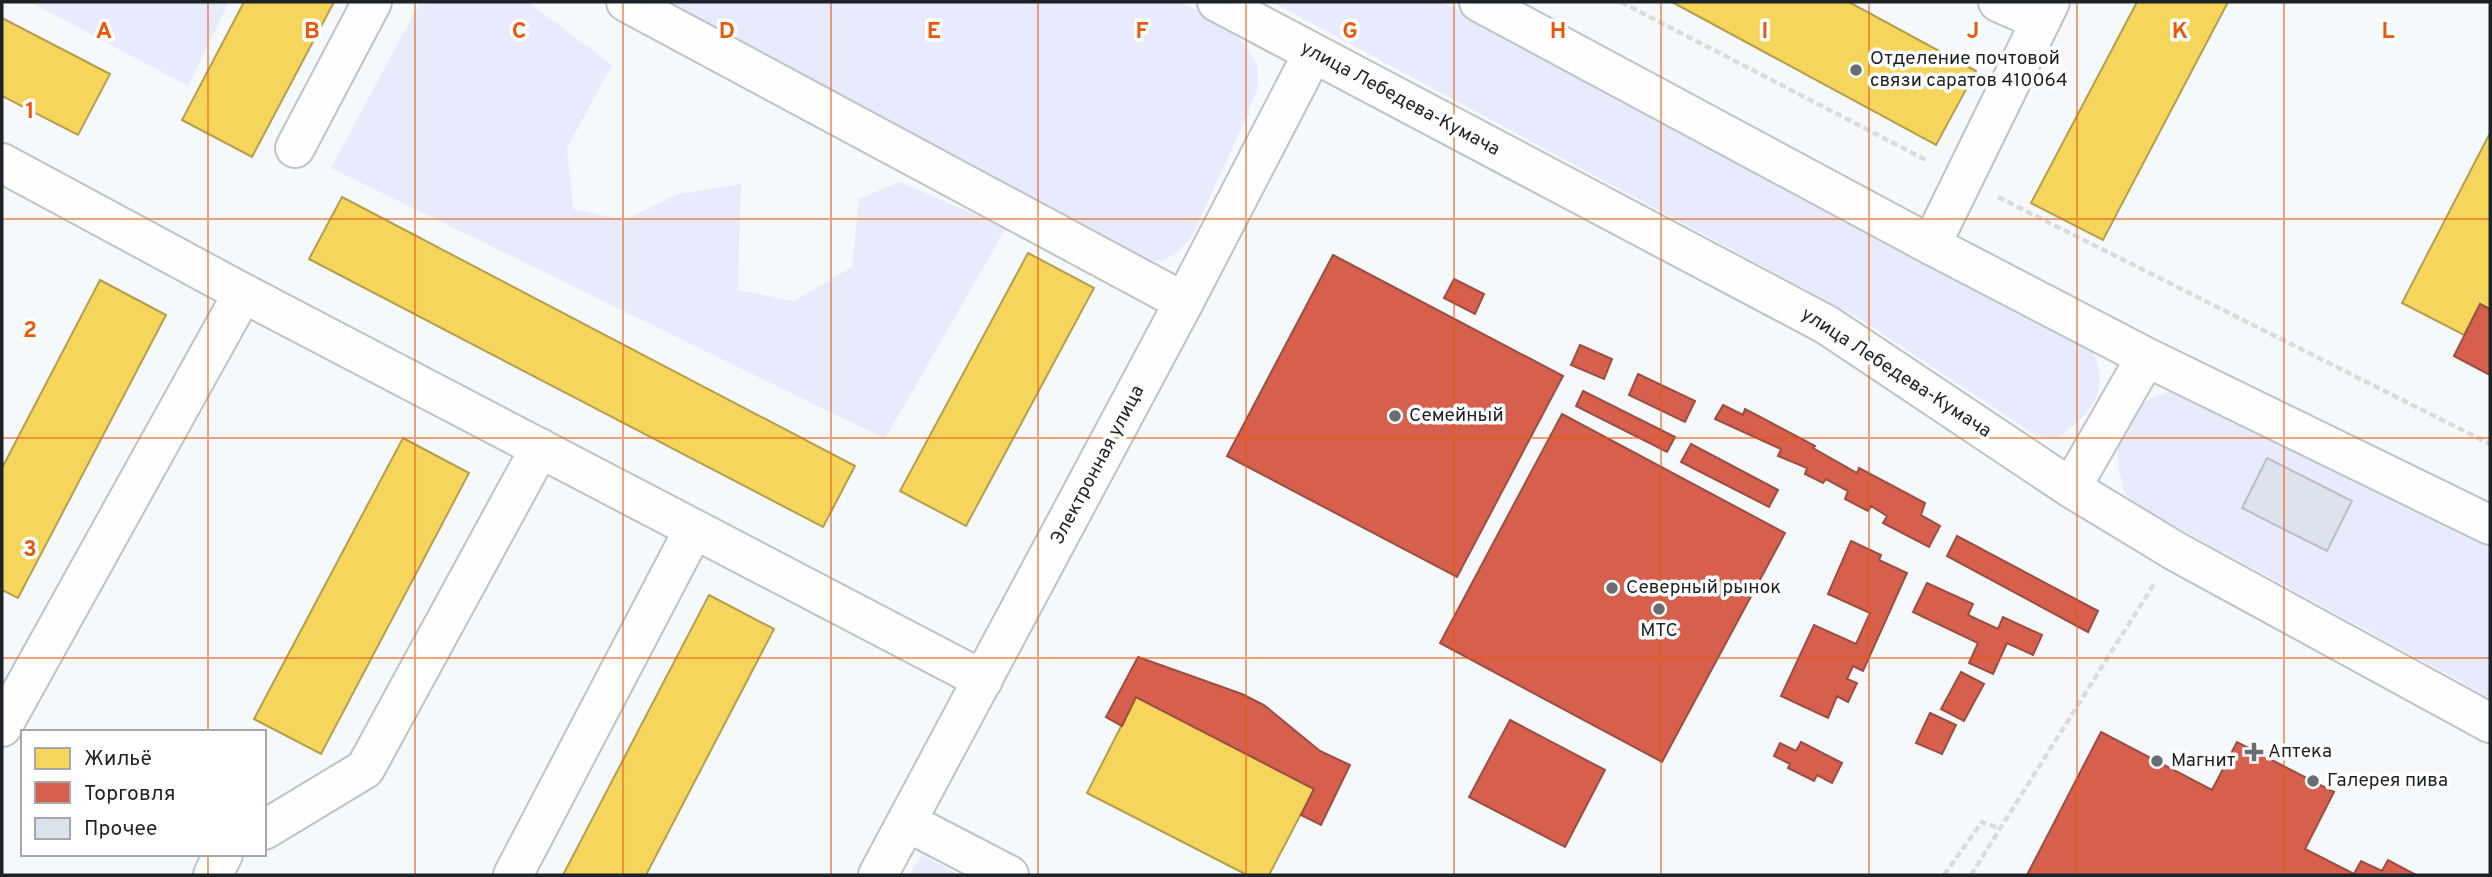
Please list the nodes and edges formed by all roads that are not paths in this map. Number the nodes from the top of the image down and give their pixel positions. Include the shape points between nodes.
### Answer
1 (372, 2) edge
2 (626, 2) edge
3 (1217, 2) edge
4 (1479, 2) edge
5 (1998, 2) edge
6 (2045, 12) edge
7 (1312, 53) junction
8 (295, 148) dead end
9 (2, 163) edge
10 (1931, 245) junction
11 (243, 293) junction
12 (1184, 302) junction
13 (2146, 357) junction
14 (540, 448) junction
15 (2071, 488) junction
16 (2490, 525) edge
17 (694, 529) junction
18 (983, 680) junction
19 (2490, 723) edge
20 (2, 727) edge
21 (907, 822) junction
22 (266, 829) edge
23 (222, 856) edge
24 (213, 875) edge
25 (513, 875) edge
26 (878, 875) edge
27 (1009, 875) edge

1 - 8 street
2 - 12 street
3 - 7 street, улица Лебедева-Кумача
4 - 10 street
5 - 6 street
6 - 10 street
7 - 12 street, Электронная улица
7 - 15 street, улица Лебедева-Кумача via 1827,325
9 - 11 street
10 - 13 street
11 - 14 street
11 - 20 street
12 - 18 street, Электронная улица
13 - 15 street
13 - 16 street
14 - 17 street
14 - 22 street via 365,769
15 - 19 street, улица Лебедева-Кумача via 2175,551
17 - 18 street
17 - 25 street
18 - 21 street, Электронная улица
21 - 26 street, Электронная улица
21 - 27 street
23 - 24 street

